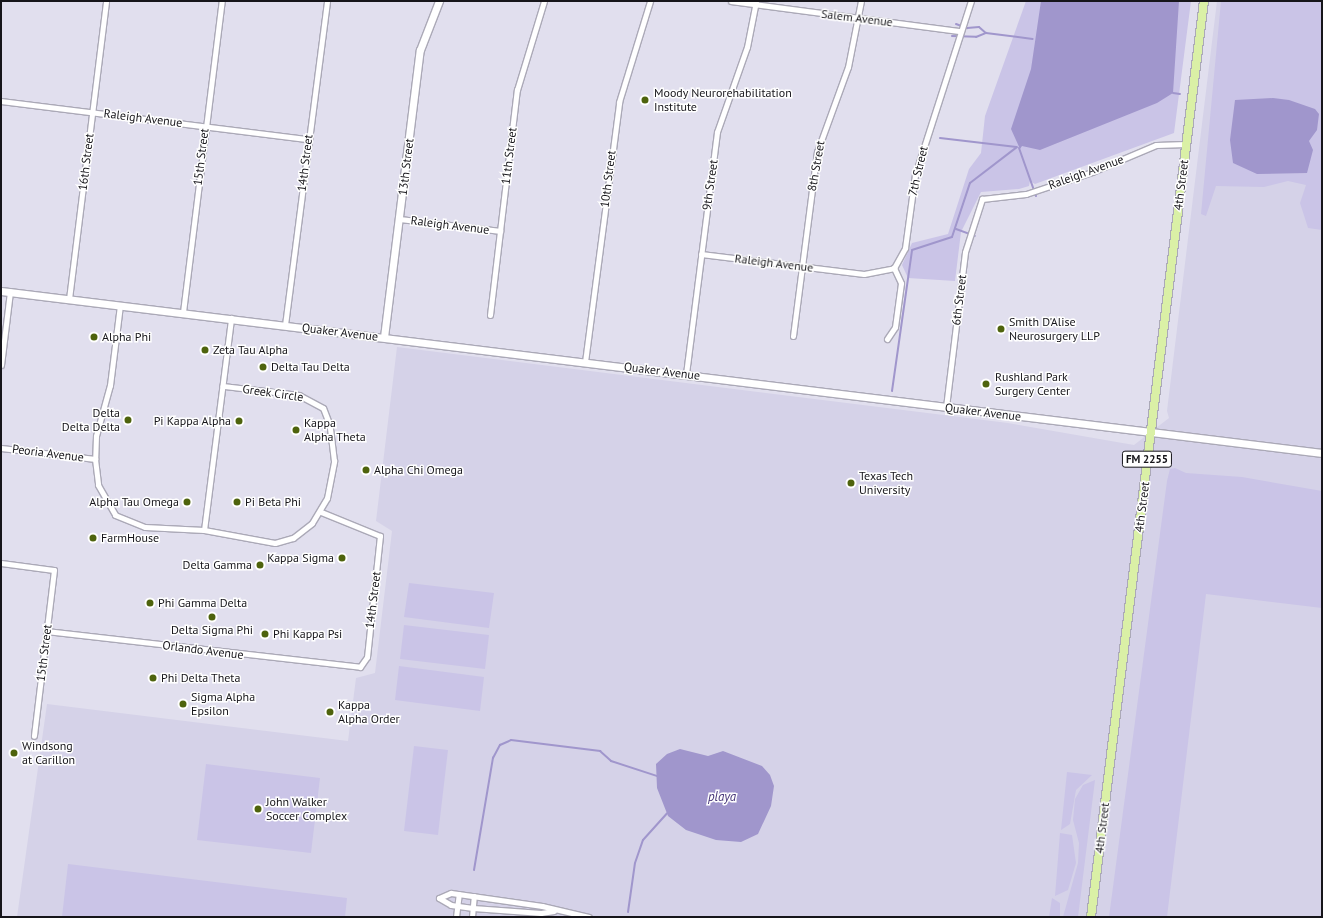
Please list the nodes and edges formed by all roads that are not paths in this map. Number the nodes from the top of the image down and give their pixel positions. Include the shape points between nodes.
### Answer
1 (106, 1) edge
2 (222, 1) edge
3 (326, 1) edge
4 (439, 1) edge
5 (544, 1) edge
6 (650, 1) edge
7 (732, 1) edge
8 (861, 1) edge
9 (971, 1) edge
10 (1204, 1) edge
11 (755, 3) edge
12 (858, 18) junction
13 (960, 31) junction
14 (1, 101) edge
15 (92, 112) junction
16 (205, 126) junction
17 (308, 139) junction
18 (1186, 144) junction
19 (986, 198) joint
20 (400, 219) junction
21 (500, 231) junction
22 (701, 254) junction
23 (801, 267) junction
24 (894, 268) junction
25 (1, 291) edge
26 (10, 292) junction
27 (69, 299) junction
28 (120, 305) junction
29 (182, 312) junction
30 (490, 315) dead end
31 (231, 318) junction
32 (285, 325) junction
33 (793, 336) dead end
34 (384, 337) junction
35 (887, 340) dead end
36 (585, 362) junction
37 (1, 365) edge
38 (686, 374) junction
39 (223, 386) junction
40 (946, 407) junction
41 (1151, 432) junction
42 (1, 448) edge
43 (1322, 453) edge
44 (95, 459) junction
45 (321, 512) junction
46 (204, 530) junction
47 (1, 563) edge
48 (46, 631) junction
49 (360, 667) joint
50 (34, 736) dead end
51 (459, 894) junction
52 (474, 896) junction
53 (458, 906) junction
54 (473, 908) junction
55 (554, 911) junction
56 (456, 917) edge
57 (472, 917) edge
58 (589, 917) edge
59 (1091, 917) edge

1 - 15 street, 16th Street
2 - 16 street, 15th Street
3 - 17 street, 14th Street
4 - 20 main road, 13th Street via 420,50
5 - 21 street, 11th Street via 518,85
6 - 36 street, 10th Street via 619,102
7 - 11 street, Salem Avenue
8 - 12 street, 8th Street
9 - 13 street, 7th Street
10 - 18 main road, 4th Street / FM 2255
11 - 12 street, Salem Avenue
11 - 22 street, 9th Street via 747,46 719,124
12 - 13 street, Salem Avenue
12 - 23 street, 8th Street via 848,67 817,152
13 - 24 street, 7th Street via 915,175 905,248
14 - 15 street, Raleigh Avenue
15 - 16 street, Raleigh Avenue
15 - 27 street, 16th Street
16 - 17 street, Raleigh Avenue
16 - 29 street, 15th Street
17 - 32 street, 14th Street
18 - 19 street, Raleigh Avenue via 1156,145 1092,172 1026,194
18 - 41 main road, 4th Street / FM 2255
19 - 40 street, 6th Street via 977,209 966,247
20 - 21 street, Raleigh Avenue
20 - 34 main road, 13th Street
21 - 30 street, 11th Street
22 - 23 street, Raleigh Avenue
22 - 38 street, 9th Street
23 - 24 street, Raleigh Avenue via 864,274
23 - 33 street, 8th Street
24 - 35 street via 901,283 895,327
25 - 26 main road, Quaker Avenue
26 - 27 main road, Quaker Avenue
26 - 37 street
27 - 28 main road, Quaker Avenue
28 - 29 main road, Quaker Avenue
28 - 44 street, Greek Circle via 110,385 96,436
29 - 31 main road, Quaker Avenue
31 - 32 main road, Quaker Avenue
31 - 39 street
32 - 34 main road, Quaker Avenue
34 - 36 main road, Quaker Avenue
36 - 38 main road, Quaker Avenue
38 - 40 main road, Quaker Avenue
39 - 45 street, Greek Circle via 299,395 323,408 330,426 334,461
39 - 46 street
40 - 41 main road, Quaker Avenue
41 - 43 main road, Quaker Avenue
41 - 59 main road, 4th Street / FM 2255
42 - 44 street, Peoria Avenue
44 - 46 street, Greek Circle via 103,498 123,521 146,527
45 - 46 street, Greek Circle via 305,531 275,543
45 - 49 street, 14th Street via 350,526 377,532 380,538 366,657
47 - 48 street, 15th Street via 54,570
48 - 49 street, Orlando Avenue via 349,668
48 - 50 street, 15th Street
51 - 52 street
51 - 53 street
51 - 53 street via 439,898
52 - 54 street
52 - 55 street via 542,906
53 - 54 street
53 - 56 street
54 - 55 street via 541,914
54 - 57 street
55 - 58 street

